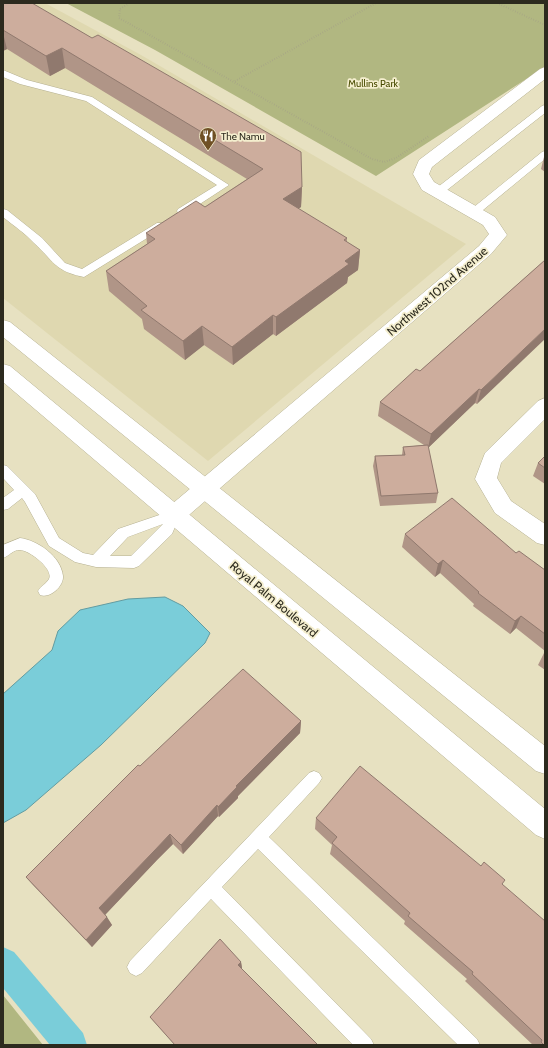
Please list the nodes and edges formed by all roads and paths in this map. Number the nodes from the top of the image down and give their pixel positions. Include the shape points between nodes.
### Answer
1 (129, 3) edge
2 (376, 3) edge
3 (497, 3) edge
4 (545, 25) edge
5 (545, 72) edge
6 (6, 78) edge
7 (234, 81) junction
8 (545, 108) edge
9 (433, 133) dead end
10 (545, 154) edge
11 (438, 192) junction
12 (3, 212) edge
13 (473, 213) junction
14 (3, 327) edge
15 (3, 371) edge
16 (545, 406) edge
17 (3, 470) edge
18 (204, 489) junction
19 (23, 490) junction
20 (3, 505) edge
21 (174, 515) junction
22 (545, 536) edge
23 (5, 547) edge
24 (96, 561) junction
25 (46, 591) dead end
26 (545, 762) edge
27 (314, 778) dead end
28 (545, 826) edge
29 (258, 838) junction
30 (211, 887) junction
31 (136, 967) dead end
32 (365, 1045) edge
33 (471, 1045) edge

1 - 7 path via 120,9 119,18
2 - 7 path
3 - 4 path
5 - 11 main road, Northwest 102nd Avenue via 425,164 422,174 428,186
6 - 12 lane via 74,93 88,99 224,184 84,273 70,271 58,264 39,241
7 - 9 path via 372,159 384,162 396,158
8 - 11 lane
10 - 13 lane
11 - 13 main road, Northwest 102nd Avenue
13 - 18 main road, Northwest 102nd Avenue via 489,221 498,235 485,250
14 - 18 main road
15 - 21 main road, Royal Palm Boulevard
16 - 22 main road via 492,459 486,479 503,507
17 - 19 lane
18 - 21 main road, Northwest 102nd Avenue
18 - 26 main road
19 - 20 lane
19 - 24 lane via 54,542 80,558
21 - 24 lane via 123,533
21 - 24 lane via 167,530 134,562
21 - 28 main road, Royal Palm Boulevard
23 - 25 lane via 21,544 32,546 43,555 53,567 56,577 54,584
27 - 29 lane
29 - 30 lane
29 - 33 lane
30 - 31 lane
30 - 32 lane

